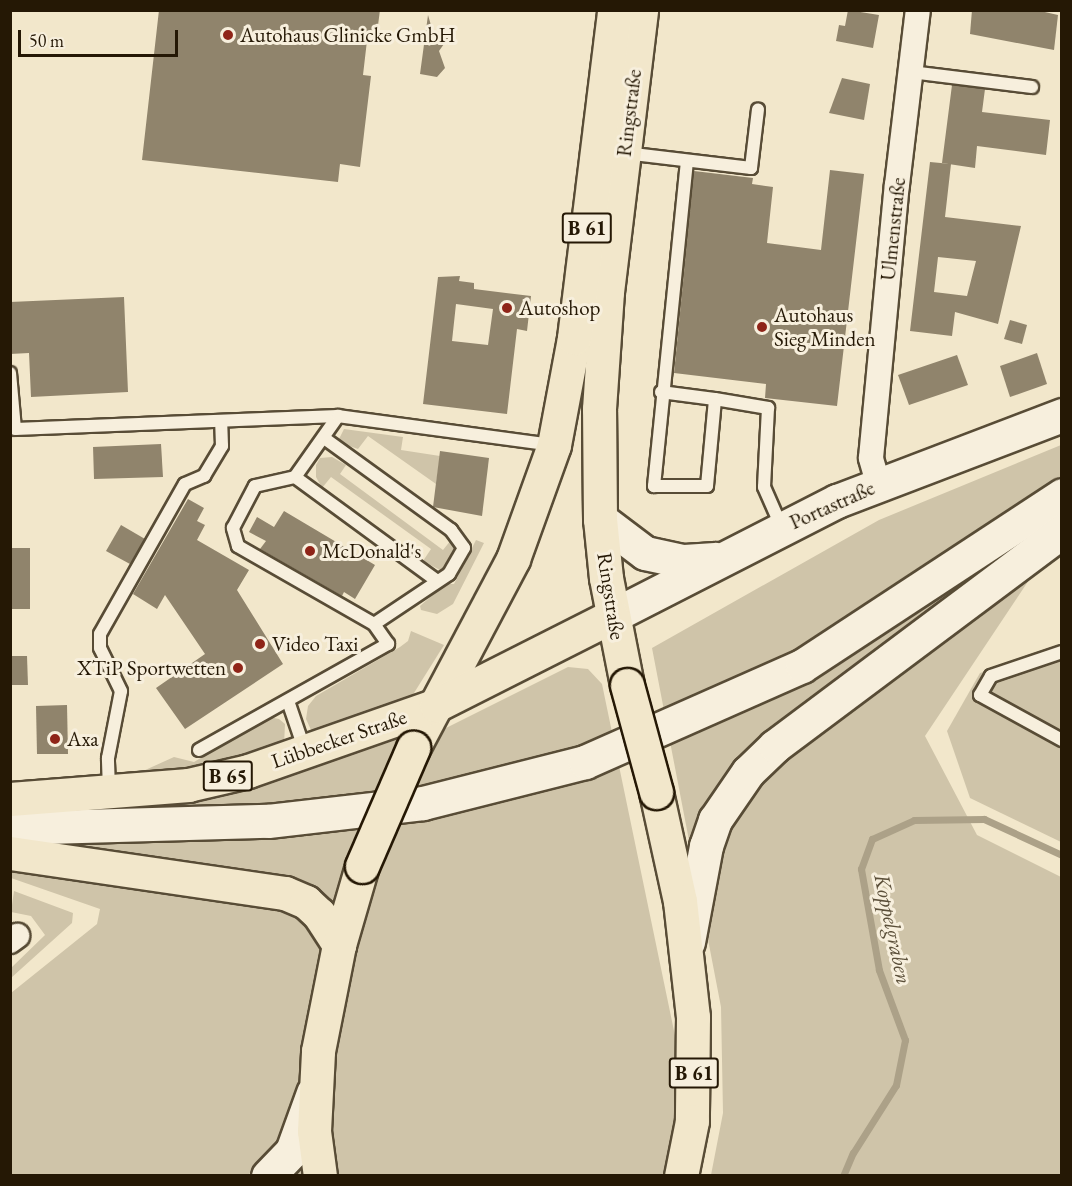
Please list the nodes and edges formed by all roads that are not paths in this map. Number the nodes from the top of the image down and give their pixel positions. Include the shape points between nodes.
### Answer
1 (614, 10) edge
2 (641, 10) edge
3 (918, 10) edge
4 (911, 72) junction
5 (1032, 87) dead end
6 (758, 109) dead end
7 (624, 153) junction
8 (687, 161) junction
9 (10, 372) edge
10 (661, 392) junction
11 (715, 399) junction
12 (1062, 415) edge
13 (338, 416) junction
14 (221, 421) junction
15 (324, 438) junction
16 (554, 445) junction
17 (295, 477) junction
18 (878, 483) junction
19 (1062, 495) edge
20 (600, 519) junction
21 (782, 528) junction
22 (1062, 531) edge
23 (720, 559) junction
24 (437, 581) junction
25 (612, 616) junction
26 (374, 624) junction
27 (1062, 652) edge
28 (288, 701) junction
29 (436, 705) junction
30 (1062, 740) edge
31 (199, 750) dead end
32 (306, 752) junction
33 (110, 794) junction
34 (10, 799) edge
35 (10, 828) edge
36 (10, 853) edge
37 (688, 958) junction
38 (335, 960) junction
39 (314, 1089) junction
40 (268, 1176) edge
41 (320, 1176) edge
42 (681, 1176) edge

1 - 16 main road, Ringstraße / B 61 via 574,338
2 - 7 main road, Ringstraße / B 61
3 - 4 street, Ulmenstraße
4 - 5 lane
4 - 18 street, Ulmenstraße via 871,458
6 - 8 lane via 752,168
7 - 8 lane
7 - 20 main road, Ringstraße / B 61 via 601,355
8 - 10 lane
9 - 14 lane via 15,429
10 - 11 lane
10 - 11 lane via 654,486 707,486
11 - 21 lane via 768,408 764,487
12 - 18 main road, Portastraße
13 - 14 lane
13 - 15 lane
13 - 16 lane
14 - 33 lane via 222,446 204,476 185,484 100,634 100,648 121,691 108,758
15 - 17 lane
15 - 24 lane via 457,536 464,548 462,555 449,574
16 - 29 main road, Ringstraße / B 61 via 513,559
17 - 24 lane
17 - 26 lane via 255,486 236,519 234,537 245,552
18 - 21 main road, Portastraße
19 - 35 main road via 802,666 585,762 423,803 268,821
20 - 23 main road via 645,554 684,561
20 - 25 main road, Ringstraße / B 61
21 - 23 main road, Portastraße
22 - 37 main road via 775,746 748,772 715,820 706,846
23 - 25 main road, Portastraße
24 - 26 lane
25 - 29 main road, Lübbecker Straße / B 65
25 - 37 main road, Ringstraße / B 61, bridge via 656,792
26 - 28 lane via 388,644
27 - 30 lane via 991,676 980,695
28 - 31 lane
28 - 32 lane
29 - 32 main road, Lübbecker Straße / B 65
29 - 38 main road, B 61, bridge via 413,748 363,866
32 - 33 main road, Lübbecker Straße / B 65 via 188,785
33 - 34 main road, Lübbecker Straße / B 65
36 - 38 main road via 285,893 306,902 319,914
37 - 42 main road, Ringstraße / B 61 via 694,1088
38 - 39 main road, B 61
39 - 40 main road via 292,1151
39 - 41 main road, B 61

